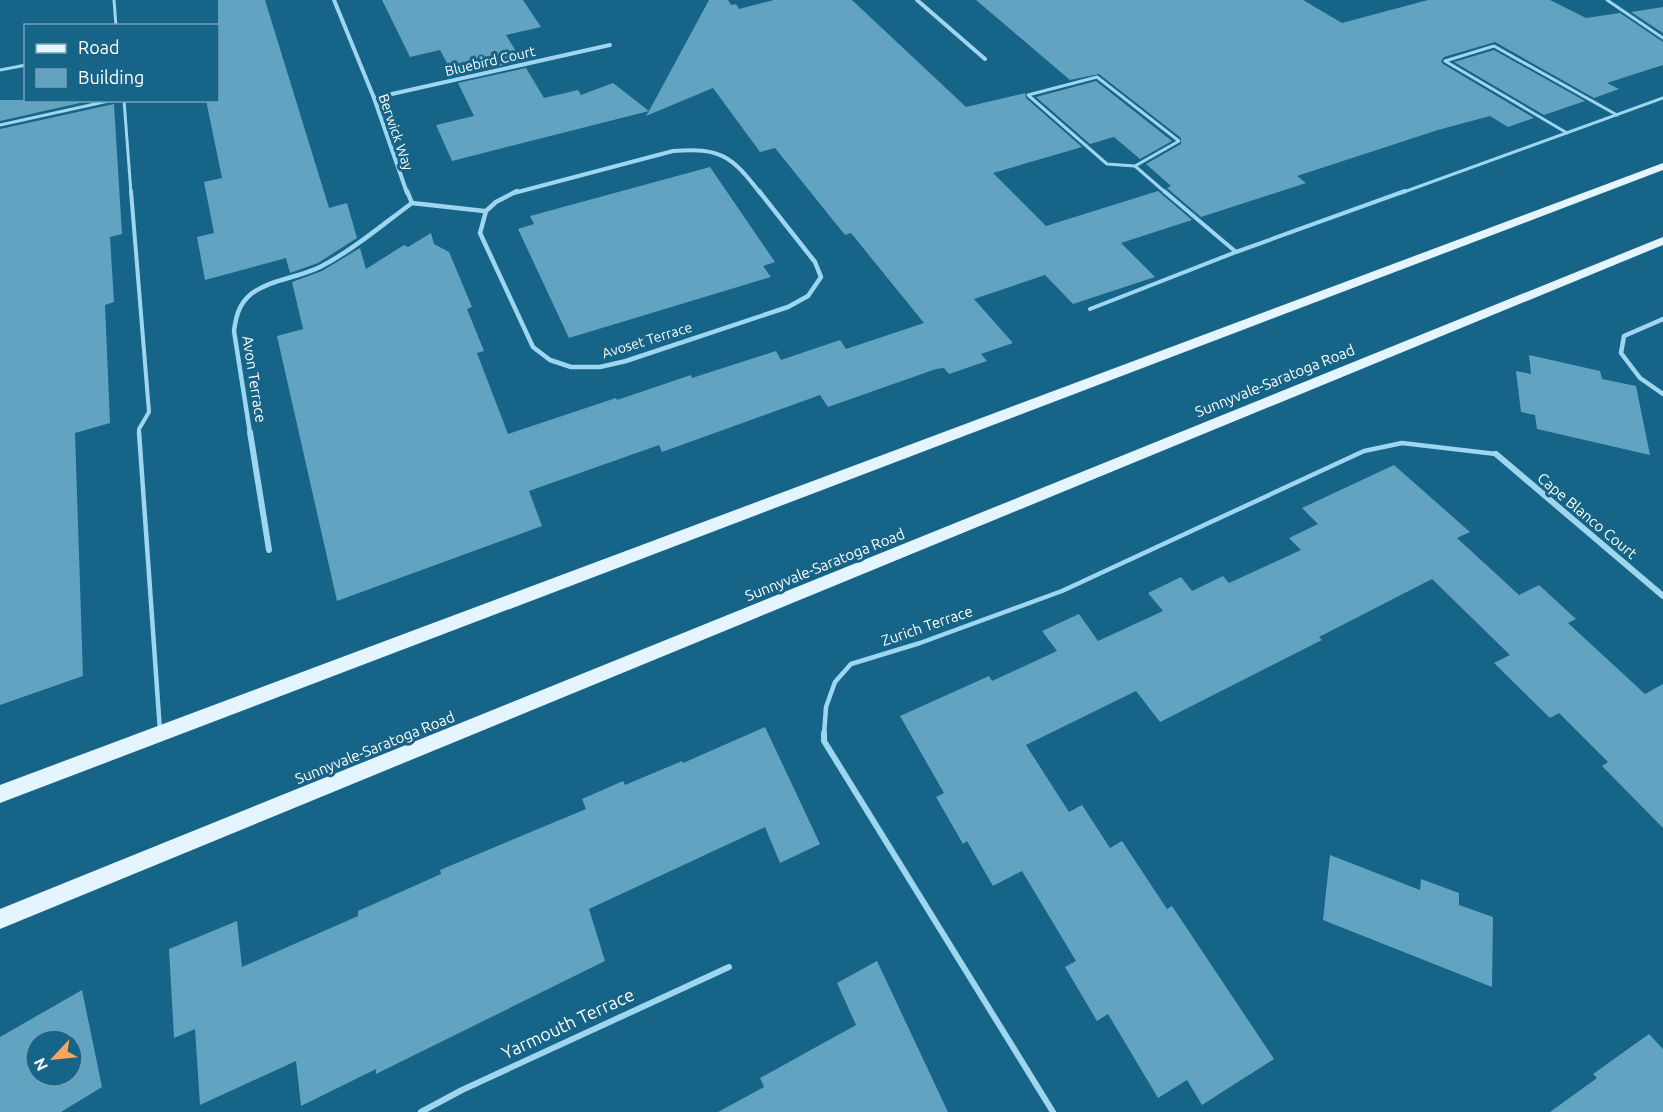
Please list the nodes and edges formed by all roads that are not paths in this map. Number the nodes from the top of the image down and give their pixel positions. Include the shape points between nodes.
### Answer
1 (114, 0) edge
2 (334, 0) edge
3 (917, 0) edge
4 (1607, 0) edge
5 (116, 24) edge
6 (1663, 38) edge
7 (610, 45) dead end
8 (985, 59) dead end
9 (24, 65) edge
10 (0, 70) edge
11 (374, 98) junction
12 (1663, 98) edge
13 (104, 102) edge
14 (124, 102) edge
15 (1617, 115) junction
16 (0, 125) edge
17 (1567, 133) junction
18 (1135, 166) junction
19 (1663, 166) edge
20 (412, 203) junction
21 (484, 211) junction
22 (1663, 241) edge
23 (1236, 252) junction
24 (1090, 309) dead end
25 (1663, 319) edge
26 (1663, 394) edge
27 (1496, 453) joint
28 (269, 550) dead end
29 (1663, 596) edge
30 (160, 733) junction
31 (0, 794) edge
32 (0, 919) edge
33 (729, 967) dead end
34 (421, 1112) edge
35 (1053, 1112) edge

1 - 5 lane
2 - 11 street, Berwick Way
3 - 8 street
4 - 6 lane
7 - 11 street, Bluebird Court
9 - 10 lane
11 - 20 street, Berwick Way
12 - 15 lane
13 - 16 lane
14 - 30 lane via 149,412 139,429
15 - 17 lane
15 - 17 lane via 1494,46 1445,61
17 - 23 lane
18 - 18 lane via 1179,141 1097,77 1028,95 1107,164
18 - 23 lane
19 - 30 main road
20 - 21 street
20 - 28 street, Avon Terrace via 317,269 281,279 260,290 245,300 235,316 234,331
21 - 21 street, Avoset Terrace via 480,233 533,347 550,360 571,366 600,367 626,361 788,307 806,299 821,277 815,262 741,168 718,152 673,151 517,191 497,199
22 - 32 main road, Sunnyvale-Saratoga Road
23 - 24 lane
25 - 26 street via 1624,336 1621,353 1640,378
27 - 29 street, Cape Blanco Court
27 - 35 lane, Zurich Terrace via 1402,443 1364,451 1062,591 852,664 835,682 826,706 824,741
30 - 31 main road
33 - 34 lane, Yarmouth Terrace

